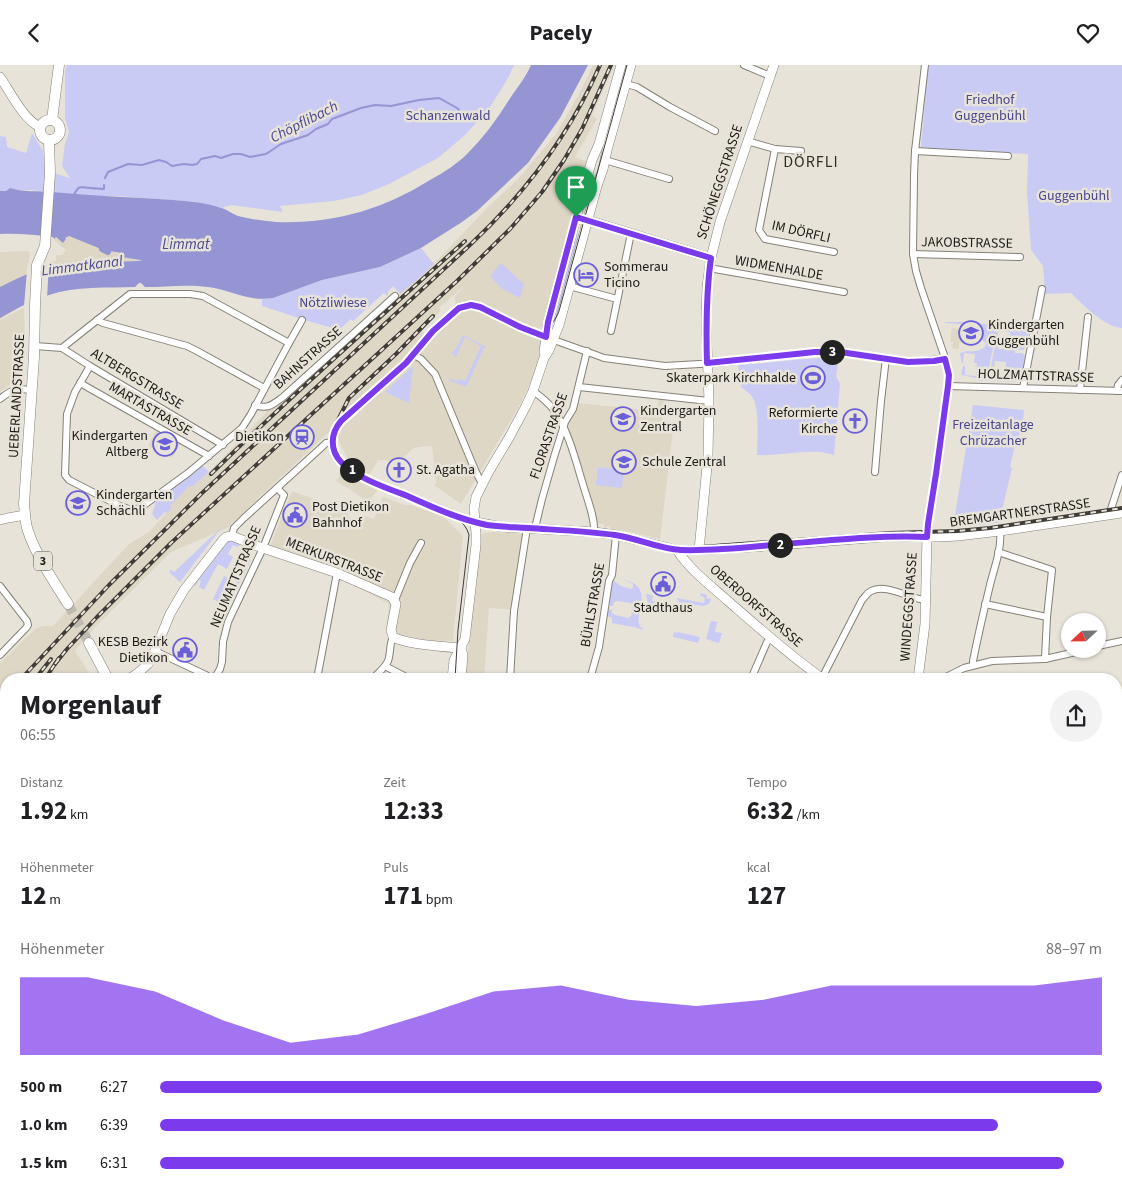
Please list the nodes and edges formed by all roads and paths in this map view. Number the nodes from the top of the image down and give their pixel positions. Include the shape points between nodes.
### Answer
1 (59, 65) edge
2 (621, 65) edge
3 (631, 65) edge
4 (744, 65) edge
5 (774, 65) edge
6 (925, 65) edge
7 (770, 76) junction
8 (0, 77) edge
9 (626, 84) junction
10 (52, 120) junction
11 (40, 127) junction
12 (715, 131) dead end
13 (49, 140) junction
14 (747, 141) junction
15 (775, 149) junction
16 (801, 151) dead end
17 (915, 151) junction
18 (1008, 157) dead end
19 (605, 160) junction
20 (669, 179) dead end
21 (576, 217) junction
22 (588, 220) junction
23 (631, 233) junction
24 (834, 252) dead end
25 (914, 254) junction
26 (1020, 257) dead end
27 (711, 258) junction
28 (709, 268) junction
29 (569, 287) junction
30 (1042, 289) dead end
31 (844, 292) dead end
32 (395, 296) dead end
33 (616, 299) junction
34 (1088, 317) dead end
35 (97, 320) junction
36 (302, 320) dead end
37 (611, 331) dead end
38 (549, 338) junction
39 (289, 343) junction
40 (35, 346) junction
41 (62, 348) junction
42 (587, 351) junction
43 (414, 355) junction
44 (886, 358) junction
45 (945, 359) junction
46 (707, 363) junction
47 (90, 365) junction
48 (1122, 380) edge
49 (80, 383) junction
50 (948, 386) junction
51 (264, 387) junction
52 (579, 387) junction
53 (1023, 388) junction
54 (1080, 390) junction
55 (32, 391) junction
56 (533, 391) junction
57 (1119, 391) edge
58 (0, 399) edge
59 (709, 401) junction
60 (255, 405) junction
61 (564, 428) junction
62 (333, 442) junction
63 (223, 445) junction
64 (209, 456) junction
65 (875, 472) dead end
66 (1122, 475) edge
67 (482, 484) junction
68 (277, 488) junction
69 (1122, 513) edge
70 (1111, 514) junction
71 (25, 515) junction
72 (0, 520) edge
73 (475, 522) junction
74 (531, 528) junction
75 (1000, 531) junction
76 (594, 532) junction
77 (232, 535) junction
78 (616, 535) junction
79 (927, 537) junction
80 (421, 543) dead end
81 (263, 548) junction
82 (677, 549) junction
83 (699, 550) junction
84 (998, 552) junction
85 (337, 573) junction
86 (0, 586) edge
87 (395, 600) junction
88 (926, 600) junction
89 (68, 604) tunnel mouth
90 (985, 604) junction
91 (1047, 617) junction
92 (393, 637) junction
93 (770, 638) junction
94 (1122, 641) edge
95 (90, 643) tunnel mouth
96 (1106, 644) edge
97 (461, 648) junction
98 (155, 651) junction
99 (0, 655) edge
100 (1061, 656) edge
101 (1045, 659) junction
102 (973, 665) junction
103 (386, 666) junction
104 (105, 673) edge
105 (137, 673) edge
106 (202, 673) edge
107 (217, 673) edge
108 (318, 673) edge
109 (378, 673) edge
110 (395, 673) edge
111 (453, 673) edge
112 (462, 673) edge
113 (510, 673) edge
114 (592, 673) edge
115 (754, 673) edge
116 (814, 673) edge
117 (825, 673) edge
118 (919, 673) edge
119 (953, 673) edge

1 - 10 main road
2 - 21 main road
3 - 9 main road
4 - 7 street
5 - 7 main road, SCHÖNEGGSTRASSE
6 - 17 street
7 - 14 main road, SCHÖNEGGSTRASSE
8 - 11 main road via 27,118
9 - 12 street
9 - 19 main road
10 - 11 main road
10 - 13 main road via 60,131 56,138
11 - 13 main road via 43,137
13 - 40 main road, UEBERLANDSTRASSE / 3 via 49,180 35,305
14 - 15 street
14 - 27 main road, SCHÖNEGGSTRASSE
15 - 16 street
15 - 24 street, IM DÖRFLI via 759,230 765,239
17 - 18 street
17 - 25 street
19 - 20 street
19 - 22 main road
21 - 22 main road
21 - 38 main road via 548,322
22 - 23 main road
22 - 29 main road
23 - 27 main road
23 - 33 street
25 - 26 street, JAKOBSTRASSE
25 - 45 street via 921,288
27 - 28 main road, SCHÖNEGGSTRASSE
28 - 31 street, WIDMENHALDE
28 - 46 main road, SCHÖNEGGSTRASSE
29 - 33 street
29 - 38 main road via 558,325
30 - 53 street
32 - 60 street, BAHNSTRASSE via 283,397 267,407
33 - 37 street
34 - 54 street
35 - 39 street via 130,294 194,294
35 - 41 street
35 - 51 street via 187,346
36 - 39 street
38 - 42 street
38 - 43 street via 480,307 467,305 455,311 433,331
38 - 56 main road
39 - 51 street
40 - 41 street, ALTBERGSTRASSE
40 - 55 main road, UEBERLANDSTRASSE / 3
41 - 47 street, ALTBERGSTRASSE
42 - 46 street via 604,358 665,366
42 - 52 street, FLORASTRASSE
43 - 62 street via 341,421 334,432
43 - 67 street via 435,374
44 - 45 street via 908,362
44 - 46 street via 815,352
44 - 65 street
45 - 50 street
46 - 59 main road, SCHÖNEGGSTRASSE
47 - 49 street
47 - 63 street, ALTBERGSTRASSE
48 - 57 street via 1118,385
49 - 64 street, MARTASTRASSE
49 - 64 street via 68,414 64,474 69,480 128,510 138,509
50 - 53 street, HOLZMATTSTRASSE
50 - 79 street
51 - 60 street
52 - 59 street
52 - 61 street, FLORASTRASSE
53 - 54 street, HOLZMATTSTRASSE
54 - 57 street, HOLZMATTSTRASSE
55 - 58 street via 13,390
55 - 71 main road, UEBERLANDSTRASSE / 3
56 - 61 street via 553,409
56 - 67 main road
59 - 83 main road, SCHÖNEGGSTRASSE
60 - 63 street via 244,426
61 - 74 street, FLORASTRASSE
61 - 76 street
62 - 68 street via 326,443
62 - 73 street via 333,449 344,465 370,481
63 - 64 street
66 - 70 street
67 - 73 main road via 474,505
68 - 77 street via 234,528
68 - 81 street, NEUMATTSTRASSE via 284,495
69 - 70 main road, BREMGARTNERSTRASSE
70 - 75 main road, BREMGARTNERSTRASSE
71 - 72 main road
71 - 89 main road, UEBERLANDSTRASSE / 3 via 30,536
73 - 74 main road, BREMGARTNERSTRASSE
73 - 97 main road via 476,545 465,639
74 - 76 main road, BREMGARTNERSTRASSE
74 - 113 street, FLORASTRASSE via 514,611
75 - 79 main road, BREMGARTNERSTRASSE
75 - 84 street
76 - 78 main road, BREMGARTNERSTRASSE
77 - 81 main road, MERKURSTRASSE
77 - 98 main road via 223,540 184,590
78 - 82 main road, BREMGARTNERSTRASSE
78 - 114 street, BÜHLSTRASSE via 612,575
79 - 83 main road, BREMGARTNERSTRASSE via 882,537
79 - 88 main road, WINDEGGSTRASSE
80 - 87 street
81 - 85 main road, MERKURSTRASSE
81 - 107 street, NEUMATTSTRASSE via 228,622 222,662
82 - 83 main road, BREMGARTNERSTRASSE
82 - 93 main road, OBERDORFSTRASSE via 691,567
84 - 90 street
84 - 91 street via 1052,570
85 - 87 main road, MERKURSTRASSE
85 - 108 street
86 - 99 street via 28,625
87 - 92 main road
88 - 117 street via 883,589 870,591 862,600
88 - 118 main road, WINDEGGSTRASSE
90 - 91 street
90 - 102 street
91 - 101 street
92 - 97 main road
92 - 103 street
93 - 115 street
93 - 116 main road, OBERDORFSTRASSE
94 - 96 street
95 - 104 main road
97 - 111 main road via 454,660
97 - 112 main road
98 - 105 main road via 148,664
98 - 106 street
100 - 101 street
101 - 102 street
102 - 119 street
103 - 109 street
103 - 110 street

